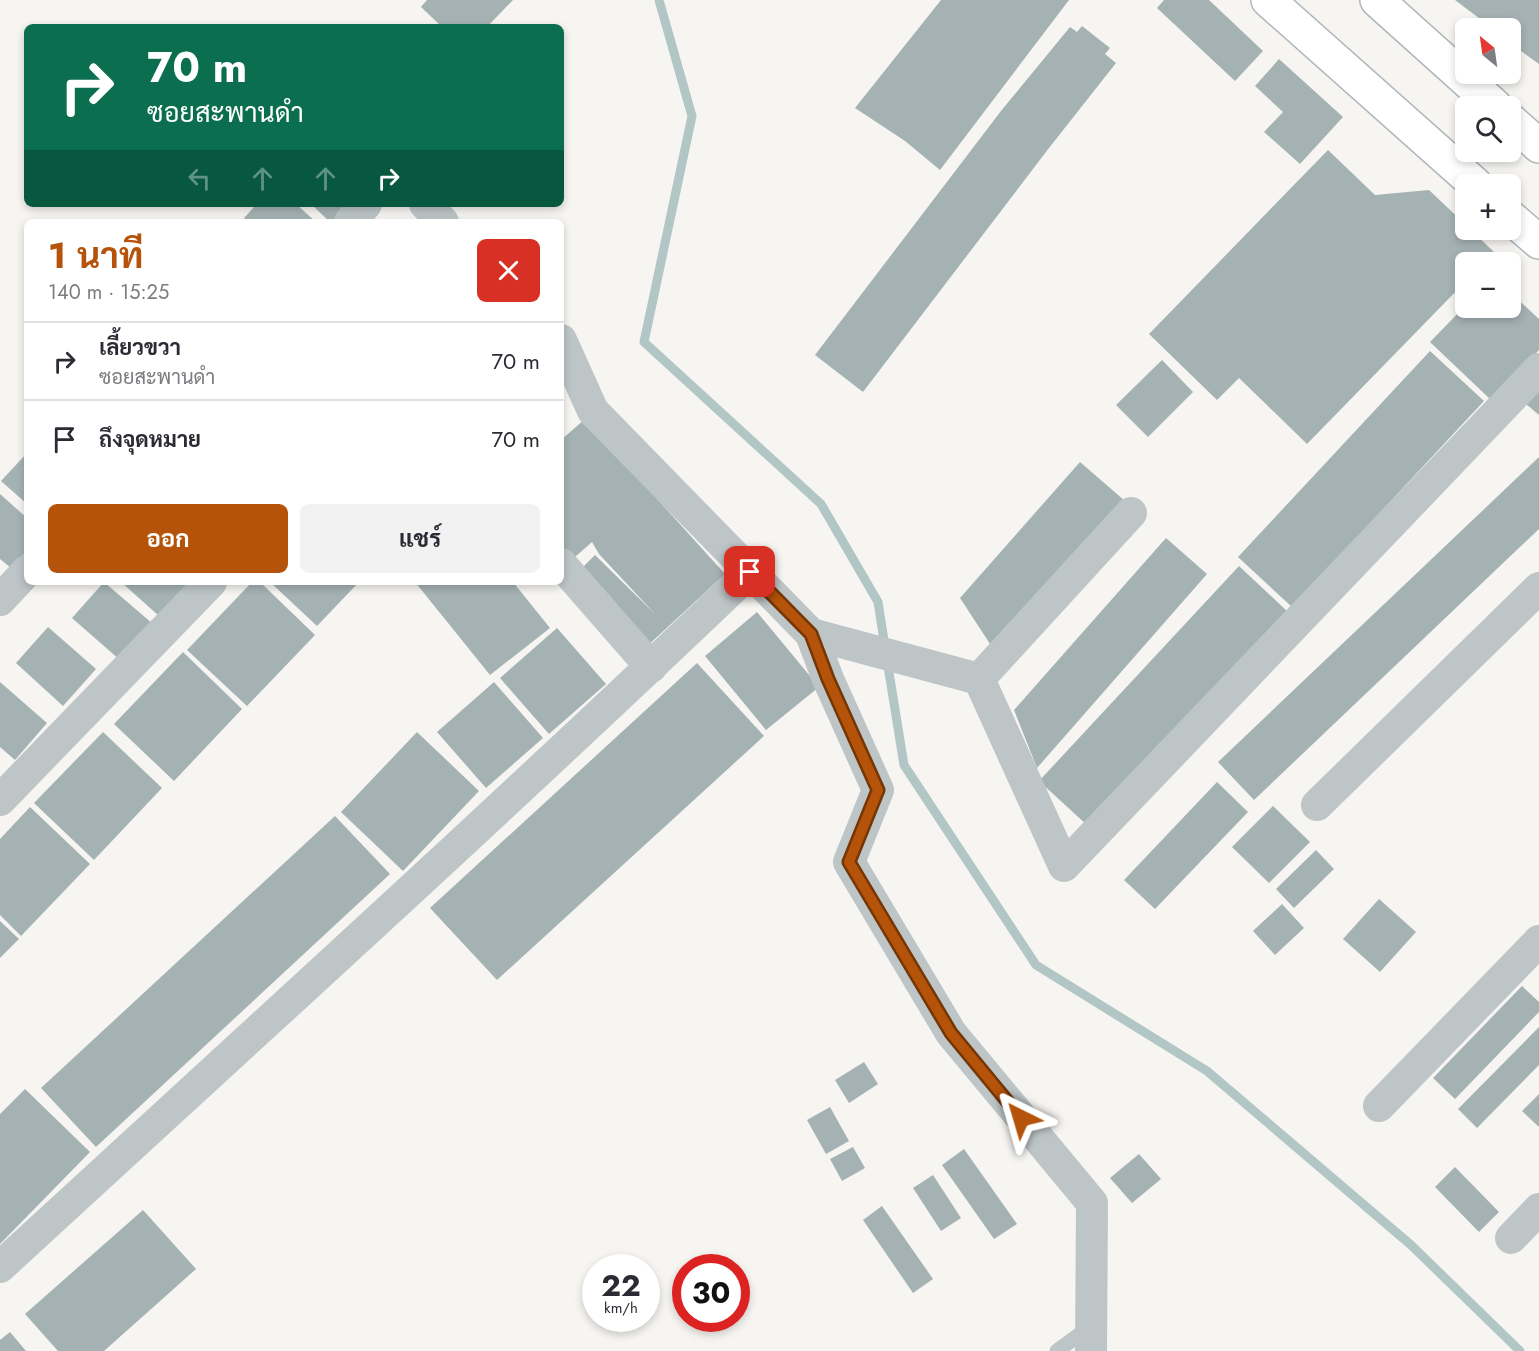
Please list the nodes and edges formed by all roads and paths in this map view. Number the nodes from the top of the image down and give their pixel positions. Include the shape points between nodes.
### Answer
1 (1268, 0) edge
2 (1377, 0) edge
3 (1484, 96) edge
4 (1521, 130) edge
5 (1539, 146) edge
6 (1464, 174) edge
7 (363, 207) edge
8 (428, 207) edge
9 (353, 219) edge
10 (440, 219) edge
11 (1521, 226) edge
12 (1539, 242) edge
13 (564, 357) edge
14 (1539, 369) edge
15 (569, 386) edge
16 (1131, 513) dead end
17 (564, 567) edge
18 (750, 572) junction
19 (24, 574) edge
20 (208, 585) edge
21 (1539, 588) edge
22 (0, 600) edge
23 (811, 634) junction
24 (651, 667) junction
25 (979, 679) junction
26 (0, 801) edge
27 (1317, 805) dead end
28 (1539, 940) edge
29 (1379, 1106) dead end
30 (1539, 1209) edge
31 (1511, 1238) dead end
32 (0, 1267) edge
33 (1091, 1339) edge
34 (1057, 1351) edge

1 - 6 main road
2 - 3 main road
4 - 5 main road
7 - 9 street
8 - 10 street
11 - 12 main road
13 - 15 street
14 - 25 street via 1064,866
15 - 18 street
16 - 25 street
17 - 24 street
18 - 23 street
18 - 24 street
19 - 22 street
20 - 26 street
21 - 27 street
23 - 25 street
23 - 33 street via 878,790 849,862 951,1033 1092,1203
24 - 32 street
28 - 29 street
30 - 31 street
33 - 34 lane

